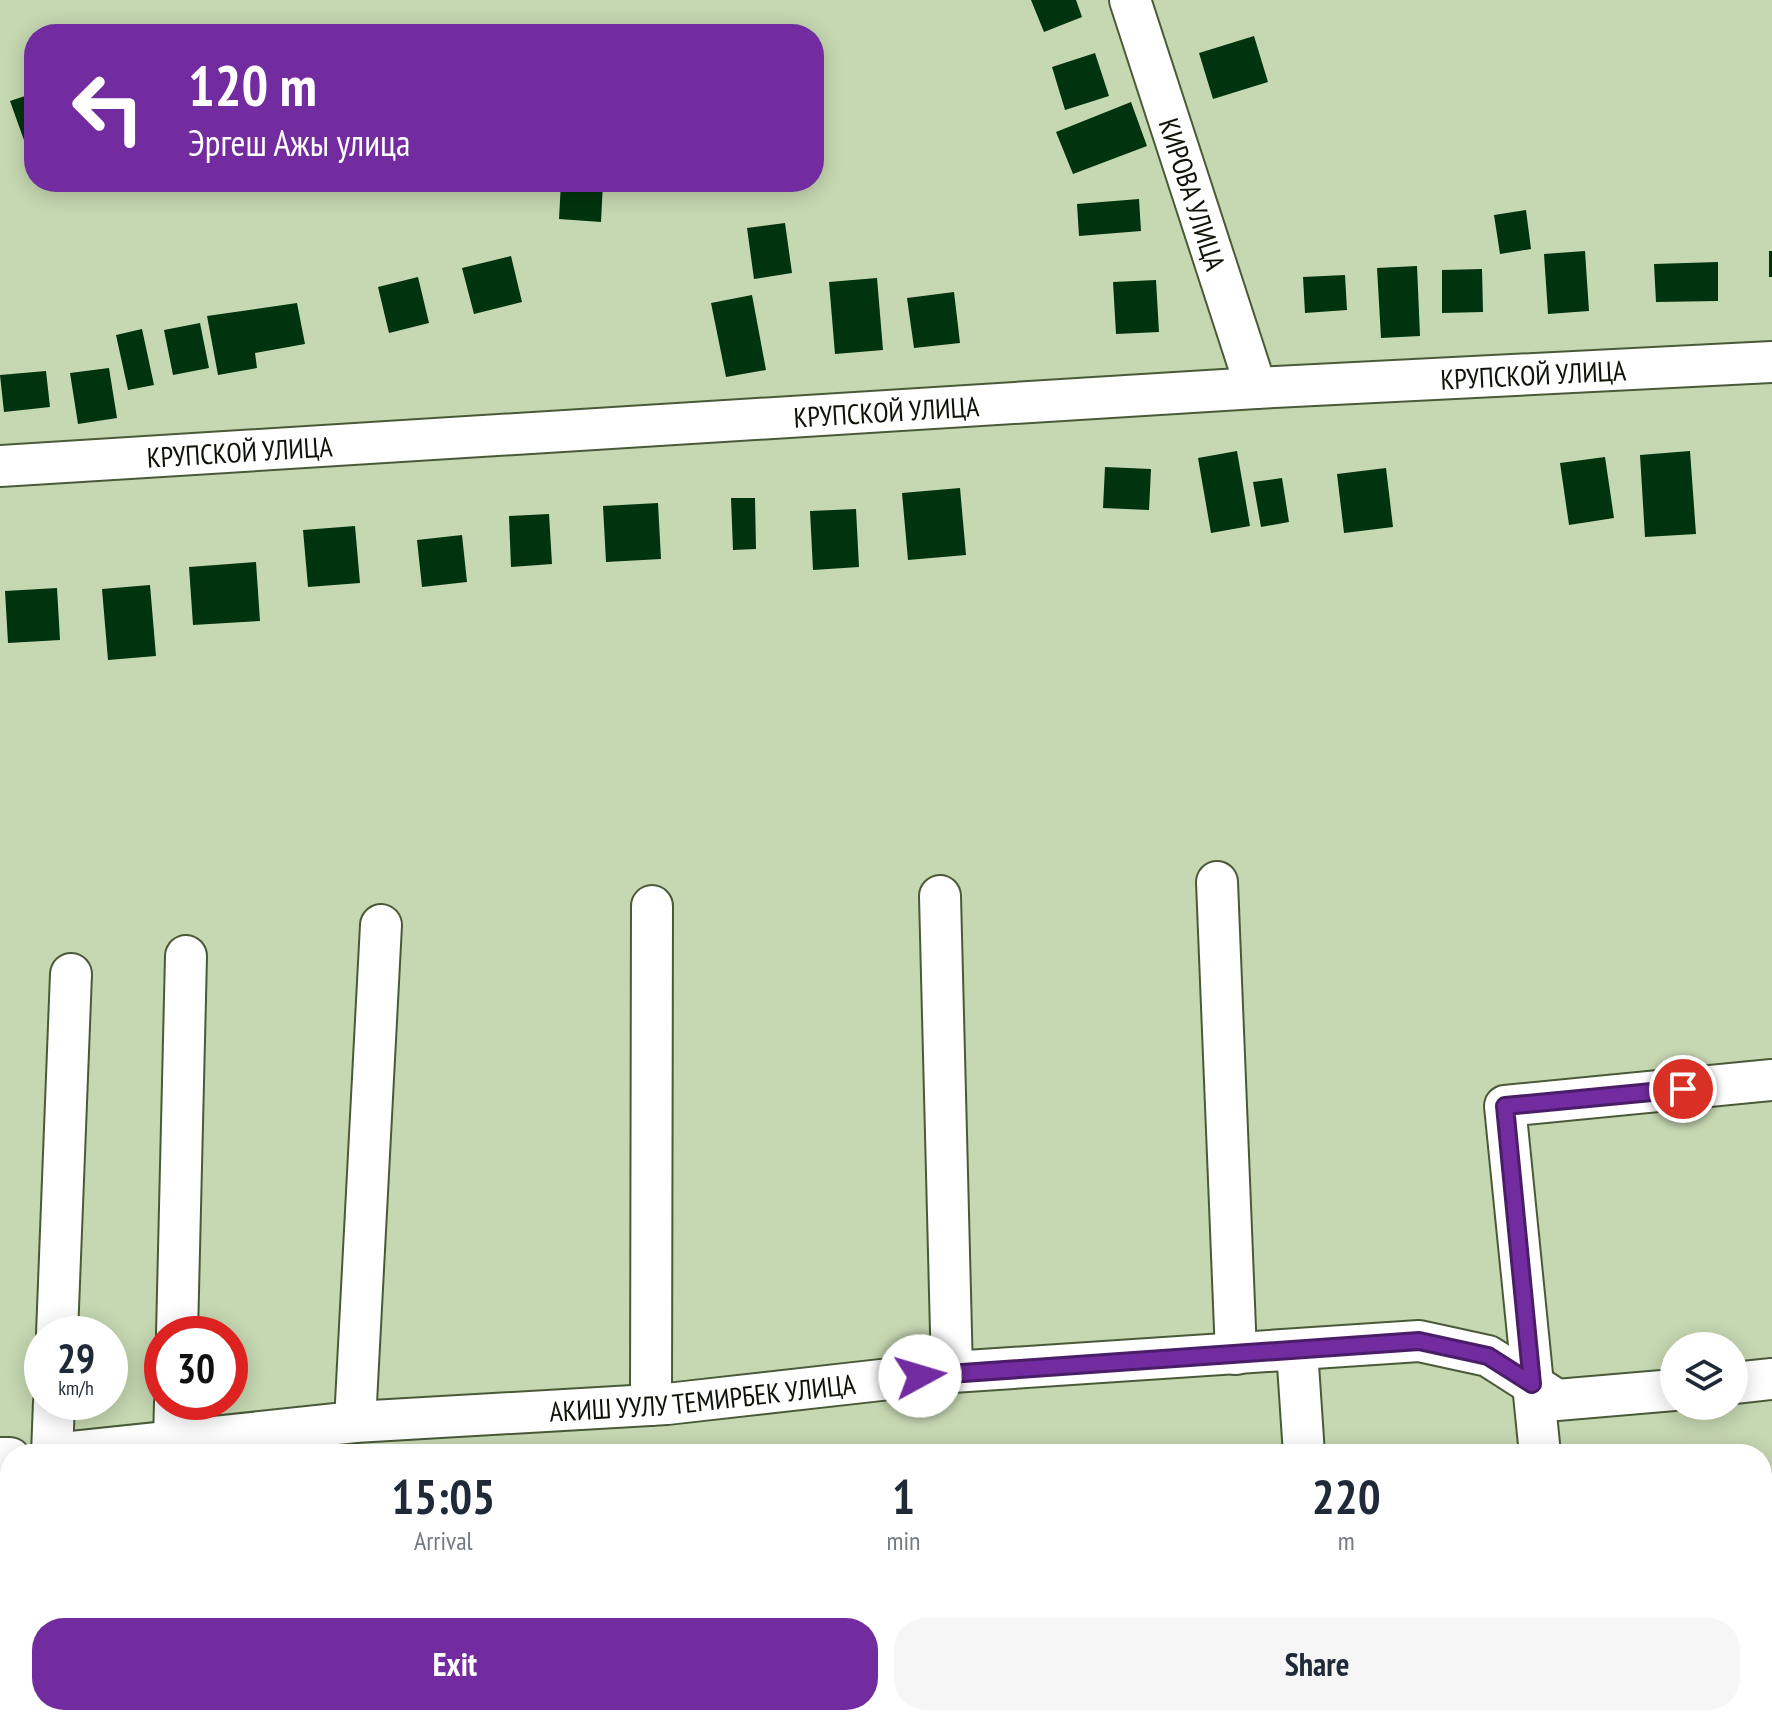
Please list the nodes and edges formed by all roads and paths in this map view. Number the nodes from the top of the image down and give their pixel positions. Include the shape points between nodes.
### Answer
1 (1130, 0) edge
2 (1772, 362) edge
3 (1256, 388) junction
4 (0, 466) edge
5 (1217, 882) dead end
6 (940, 896) dead end
7 (652, 906) dead end
8 (381, 925) dead end
9 (186, 956) dead end
10 (71, 974) dead end
11 (1772, 1080) edge
12 (58, 1316) edge
13 (177, 1316) edge
14 (1297, 1350) junction
15 (1236, 1354) junction
16 (952, 1372) junction
17 (1772, 1379) edge
18 (1748, 1382) edge
19 (1532, 1384) junction
20 (1660, 1391) edge
21 (651, 1405) junction
22 (54, 1420) edge
23 (175, 1420) edge
24 (355, 1422) junction
25 (174, 1441) junction
26 (53, 1444) edge
27 (146, 1444) edge
28 (1303, 1444) edge
29 (1539, 1444) edge

1 - 3 street, КИРОВА УЛИЦА
2 - 3 street, КРУПСКОЙ УЛИЦА
3 - 4 street, КРУПСКОЙ УЛИЦА
5 - 15 street
6 - 16 street
7 - 21 street
8 - 24 street
9 - 13 street
10 - 12 street
11 - 19 street via 1505,1106
14 - 15 street, АКИШ УУЛУ ТЕМИРБЕК УЛИЦА
14 - 19 street, АКИШ УУЛУ ТЕМИРБЕК УЛИЦА via 1419,1341 1488,1356
14 - 28 street
15 - 16 street, АКИШ УУЛУ ТЕМИРБЕК УЛИЦА
16 - 21 street, АКИШ УУЛУ ТЕМИРБЕК УЛИЦА
17 - 18 street
19 - 20 street, АКИШ УУЛУ ТЕМИРБЕК УЛИЦА via 1557,1400
19 - 29 street
21 - 24 street, АКИШ УУЛУ ТЕМИРБЕК УЛИЦА
22 - 26 street
23 - 25 street
24 - 25 street, АКИШ УУЛУ ТЕМИРБЕК УЛИЦА
25 - 27 street, АКИШ УУЛУ ТЕМИРБЕК УЛИЦА

